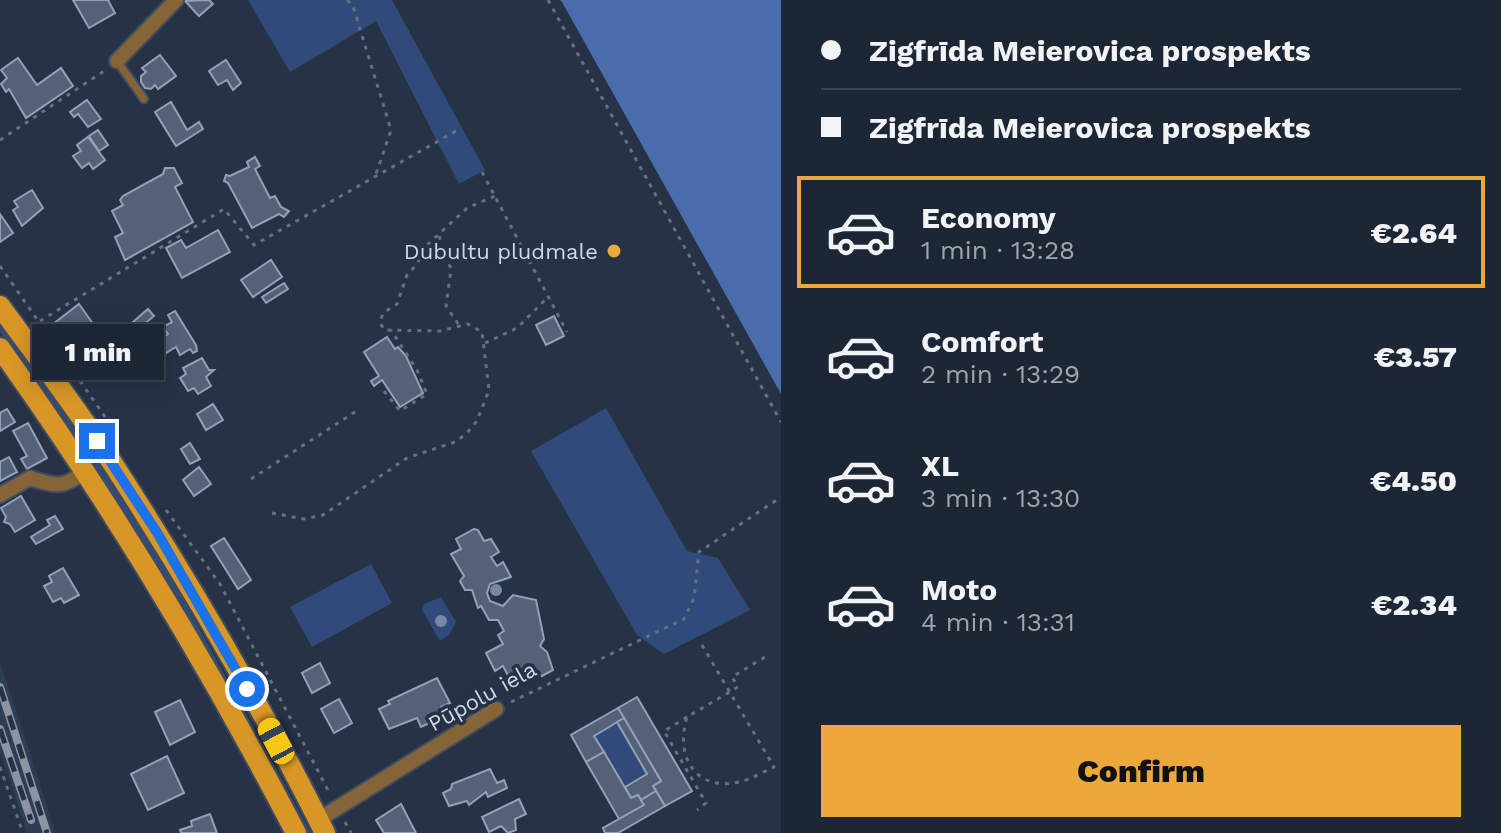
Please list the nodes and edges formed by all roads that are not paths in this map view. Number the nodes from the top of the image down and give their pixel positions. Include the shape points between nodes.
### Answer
1 (176, 0) edge
2 (117, 61) joint
3 (144, 99) dead end
4 (0, 306) edge
5 (0, 348) edge
6 (85, 471) junction
7 (0, 495) edge
8 (496, 709) road end
9 (322, 827) edge
10 (296, 833) edge

1 - 2 street
2 - 3 lane
4 - 9 main road via 158,534
5 - 6 main road
6 - 7 street via 59,487 30,478
6 - 10 main road via 198,651
8 - 9 street, Pūpolu iela

